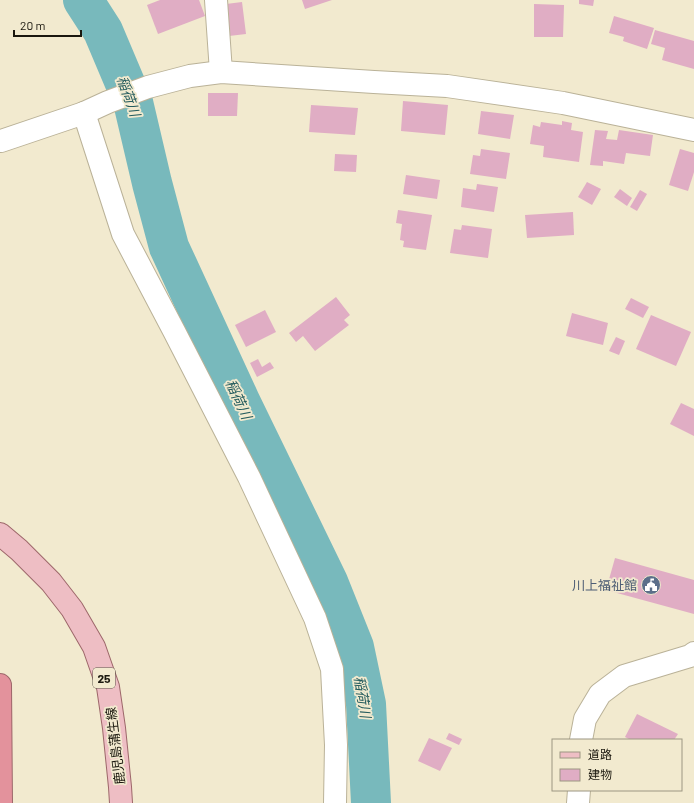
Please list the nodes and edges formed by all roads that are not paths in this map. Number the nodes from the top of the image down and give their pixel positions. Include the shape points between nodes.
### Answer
1 (216, 0) edge
2 (221, 72) junction
3 (84, 114) junction
4 (693, 126) edge
5 (1, 141) dead end
6 (0, 534) edge
7 (694, 653) edge
8 (0, 685) edge
9 (581, 739) edge
10 (579, 791) edge
11 (1, 803) edge
12 (121, 803) edge
13 (336, 803) edge
14 (578, 803) edge

1 - 2 street
2 - 3 street via 190,76 148,87
2 - 4 street via 447,86
3 - 5 street
3 - 13 street via 123,234 249,477 315,618 332,669
6 - 12 main road, 鹿児島蒲生線 / 25 via 52,582 72,609 94,647 108,687
7 - 9 street via 624,676 600,694 585,719
8 - 11 highway
10 - 14 street

